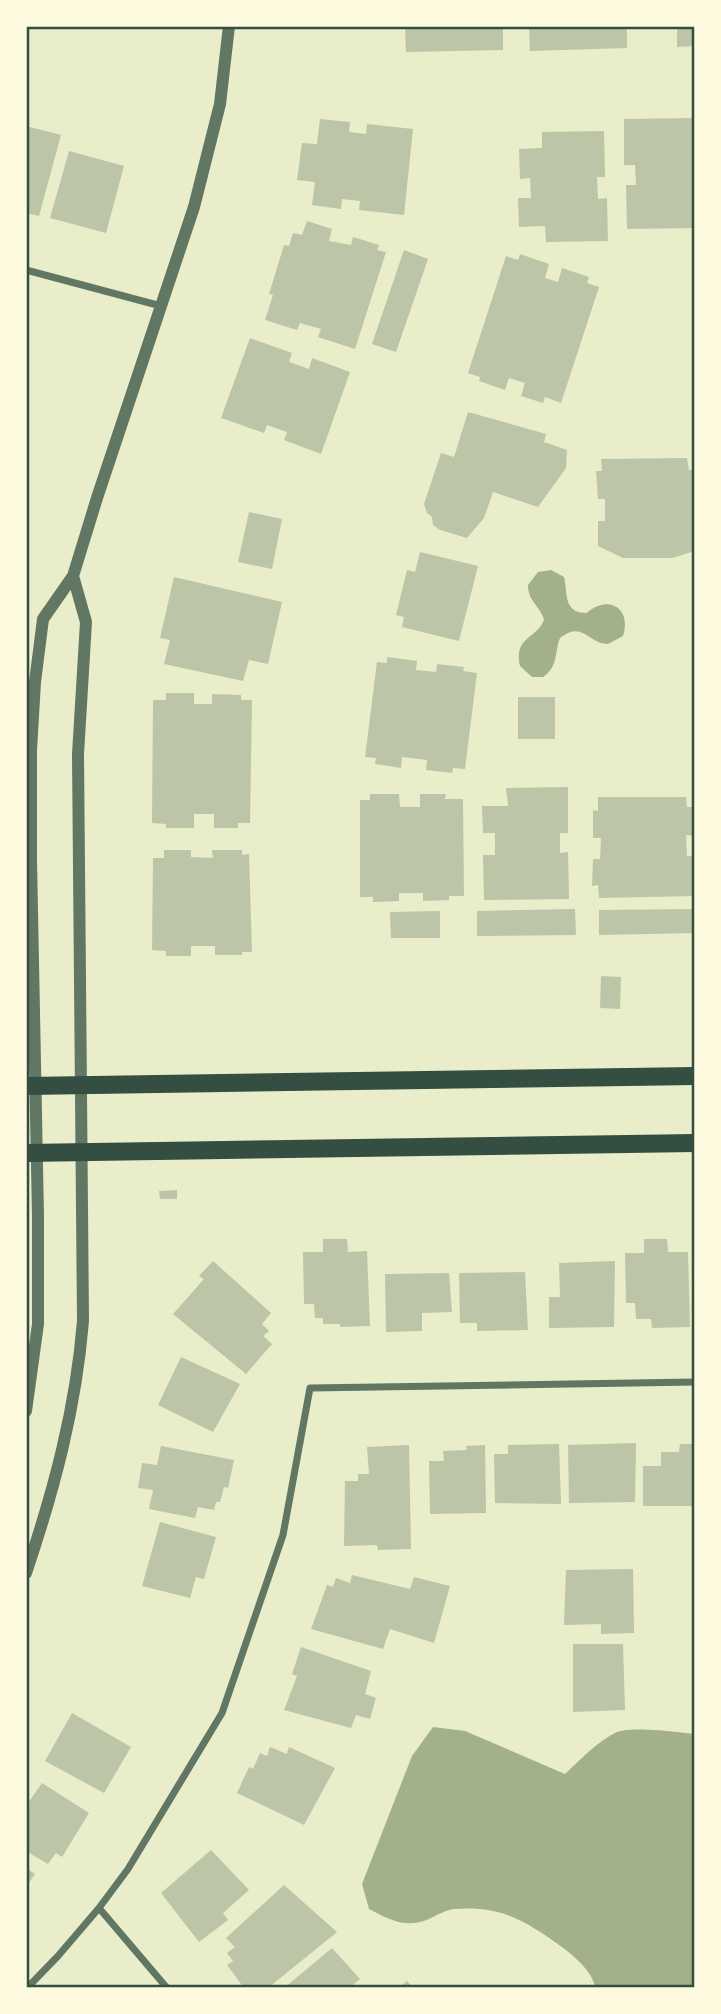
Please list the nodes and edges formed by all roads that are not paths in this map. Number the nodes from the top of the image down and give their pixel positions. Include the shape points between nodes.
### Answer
1 (229, 26) edge
2 (26, 270) edge
3 (161, 306) junction
4 (74, 576) junction
5 (695, 1076) edge
6 (31, 1086) edge
7 (81, 1086) junction
8 (695, 1143) edge
9 (81, 1152) junction
10 (32, 1153) edge
11 (695, 1382) edge
12 (26, 1411) edge
13 (26, 1573) edge
14 (99, 1908) junction
15 (27, 1988) edge
16 (167, 1988) edge

1 - 3 street via 220,104 208,154
2 - 3 street
3 - 4 street
4 - 6 street via 43,619 35,682
4 - 7 street via 86,622 78,754
5 - 7 main road
6 - 7 main road
6 - 10 street
7 - 9 street
8 - 9 main road
9 - 10 main road
9 - 13 street via 83,1273 78,1371 52,1494
10 - 12 street via 38,1324
11 - 14 street via 310,1388 283,1535 222,1713
14 - 15 street
14 - 16 street

